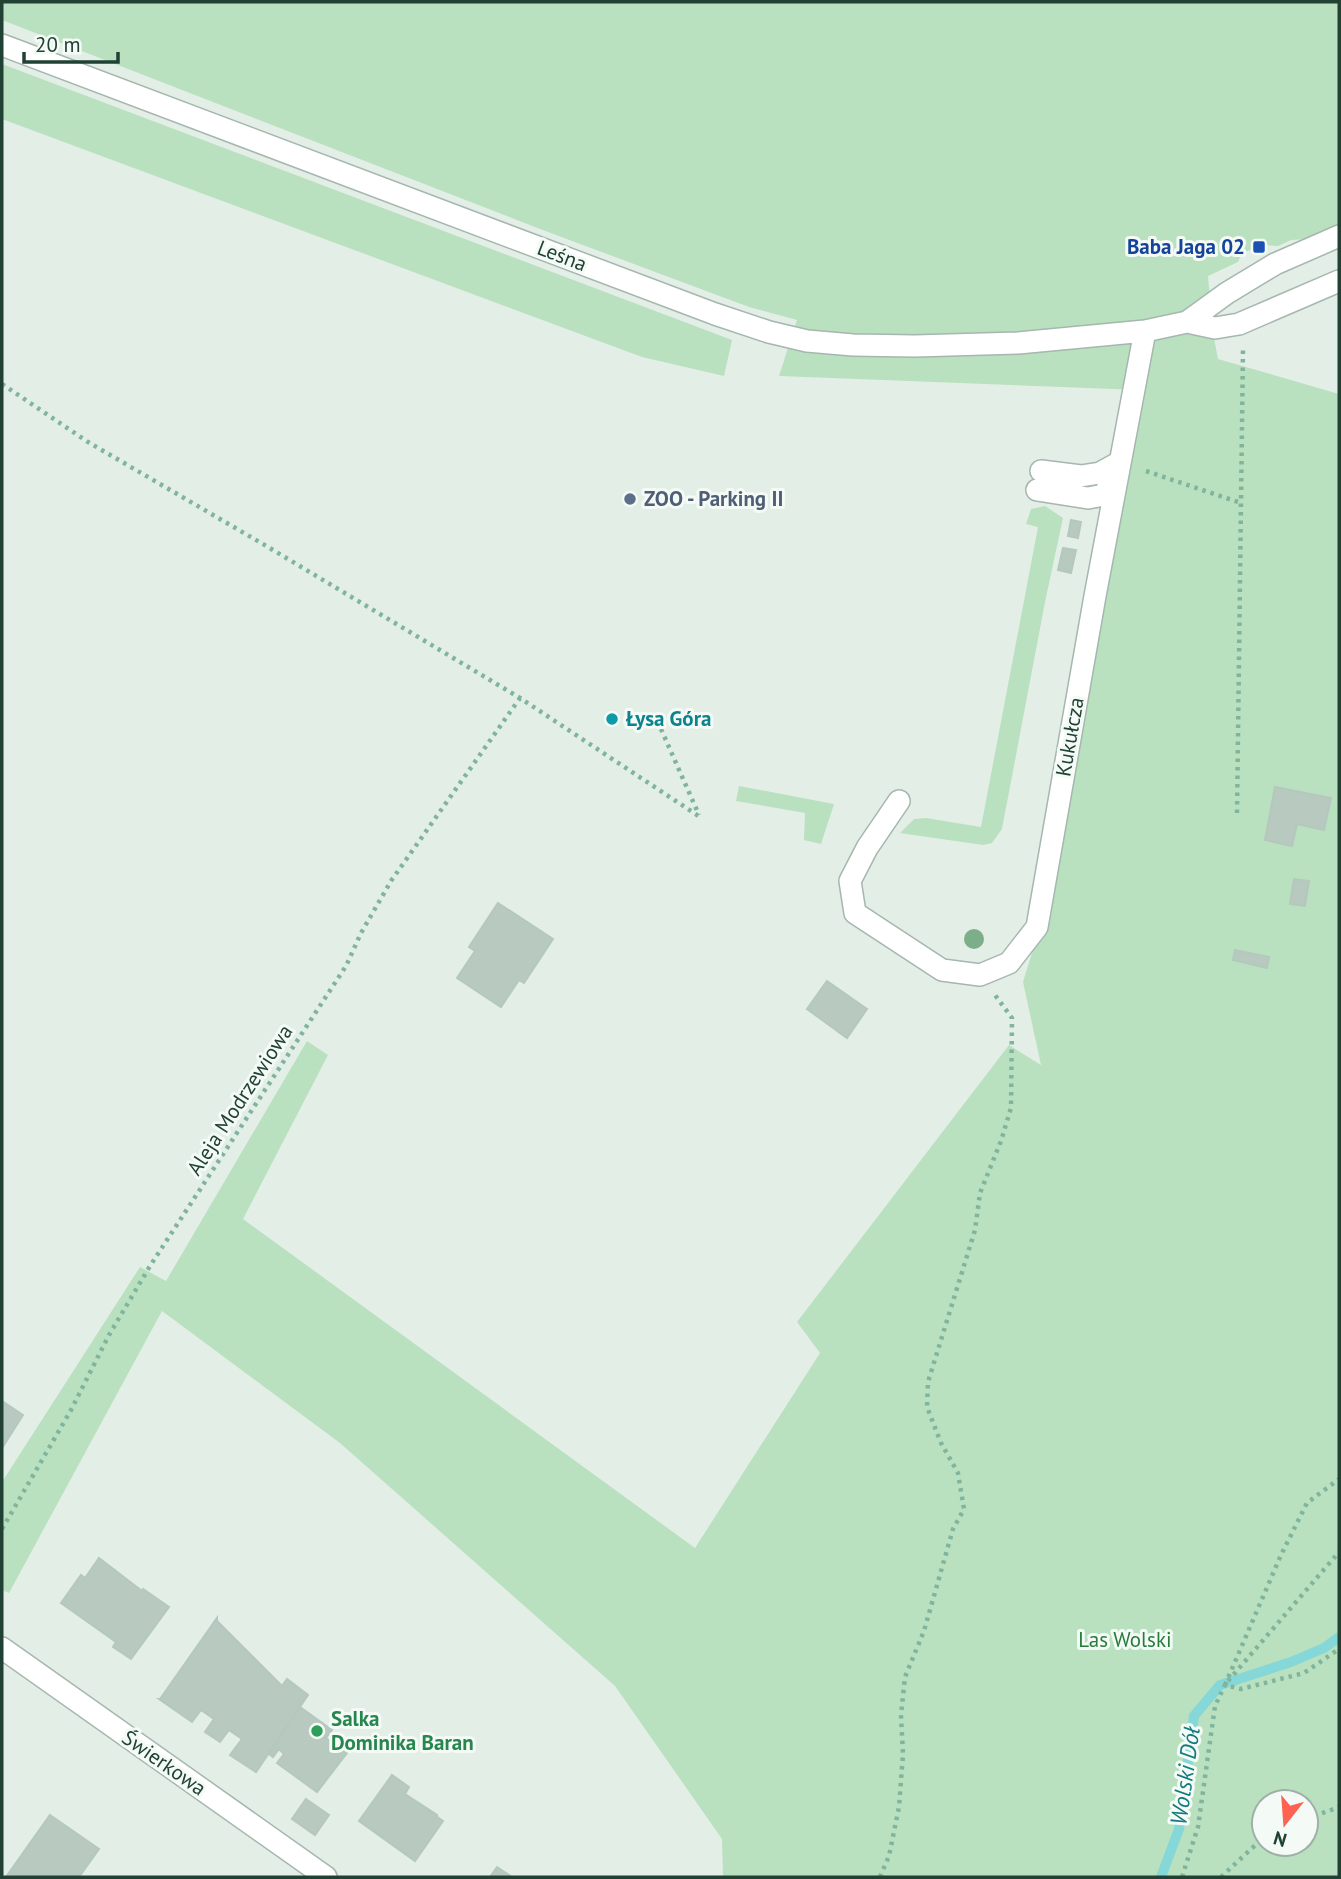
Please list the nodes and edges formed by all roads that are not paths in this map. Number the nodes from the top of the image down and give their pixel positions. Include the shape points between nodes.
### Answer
1 (2, 45) edge
2 (1339, 236) edge
3 (1339, 281) edge
4 (1187, 322) junction
5 (1145, 331) junction
6 (1120, 463) junction
7 (1039, 480) dead end
8 (899, 800) dead end
9 (2, 1648) edge
10 (326, 1877) edge

1 - 5 street, Leśna via 769,332 807,341 915,346 1018,343
2 - 4 street via 1275,264
3 - 4 street via 1239,324 1215,328
4 - 5 street, Leśna
5 - 6 street, Kukułcza
6 - 7 street via 1081,477
6 - 8 street, Kukułcza via 1037,928 1009,963 979,975 942,970 855,913 850,881
9 - 10 street, Świerkowa

